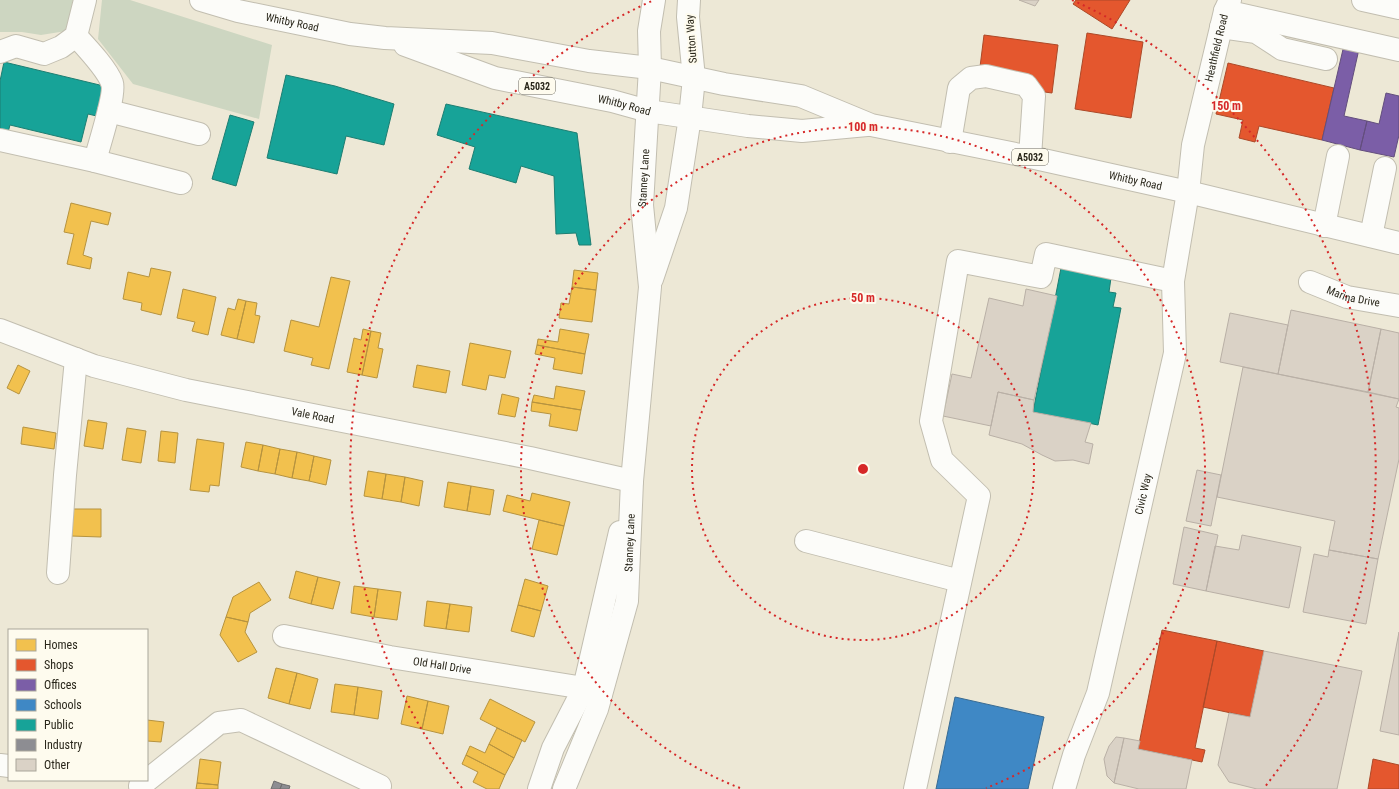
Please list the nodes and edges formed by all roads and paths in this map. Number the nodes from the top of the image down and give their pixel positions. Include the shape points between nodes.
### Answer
1 (85, 0) edge
2 (205, 0) edge
3 (654, 0) edge
4 (689, 0) edge
5 (1363, 0) edge
6 (1226, 8) edge
7 (1399, 8) edge
8 (76, 36) junction
9 (385, 38) junction
10 (1399, 50) edge
11 (0, 52) edge
12 (1326, 59) dead end
13 (650, 68) junction
14 (694, 78) junction
15 (109, 111) junction
16 (648, 111) junction
17 (690, 118) junction
18 (871, 125) junction
19 (199, 134) dead end
20 (0, 140) edge
21 (950, 142) junction
22 (1338, 156) dead end
23 (1030, 157) junction
24 (95, 161) junction
25 (1385, 168) dead end
26 (181, 183) dead end
27 (1188, 192) junction
28 (1324, 226) junction
29 (1371, 236) junction
30 (1399, 243) edge
31 (1173, 281) junction
32 (1310, 282) dead end
33 (650, 287) junction
34 (1399, 306) edge
35 (0, 330) edge
36 (76, 359) junction
37 (632, 481) junction
38 (806, 541) dead end
39 (58, 574) dead end
40 (960, 581) junction
41 (284, 636) dead end
42 (593, 692) junction
43 (148, 777) edge
44 (380, 786) dead end
45 (539, 789) edge
46 (564, 789) edge
47 (915, 789) edge
48 (1064, 789) edge

1 - 8 main road
2 - 9 main road, Whitby Road / A5032 via 238,11
3 - 13 main road via 649,31
4 - 14 main road, Sutton Way via 688,17
5 - 7 main road
6 - 10 main road
6 - 12 main road via 1282,49
6 - 27 main road, Heathfield Road via 1193,144
8 - 11 main road via 61,47 44,54 16,46
8 - 15 main road via 104,69 113,84
9 - 13 main road, Whitby Road / A5032 via 492,43 589,61
9 - 16 main road, Whitby Road / A5032 via 495,78 612,101
13 - 14 main road, Whitby Road / A5032
13 - 16 main road, Stanney Lane
14 - 17 main road, Stanney Lane
14 - 18 main road, Whitby Road / A5032 via 801,96
15 - 19 main road
15 - 24 main road
16 - 17 main road, Whitby Road / A5032
16 - 33 main road, Stanney Lane via 642,206
17 - 18 main road, Whitby Road / A5032 via 802,131
17 - 33 main road, Stanney Lane via 676,208
18 - 21 main road, Whitby Road / A5032
20 - 24 main road
21 - 23 main road, Whitby Road / A5032
21 - 23 main road via 959,88 971,78 986,76 1026,85 1034,96
22 - 28 main road
23 - 27 main road, Whitby Road / A5032
24 - 26 main road
25 - 29 main road
27 - 28 main road, Whitby Road / A5032
27 - 31 main road, Civic Way
28 - 29 main road, Whitby Road / A5032
29 - 30 main road, Whitby Road / A5032
31 - 40 main road via 1046,254 1041,277 958,261 931,421 942,460 979,496
31 - 48 main road, Civic Way via 1174,353 1098,693
32 - 34 main road, Marina Drive via 1347,297
33 - 37 main road, Stanney Lane
35 - 36 main road, Vale Road
36 - 37 main road, Vale Road via 186,390 530,458
36 - 39 main road
37 - 42 main road, Stanney Lane via 615,556
37 - 42 main road, Stanney Lane via 627,601
38 - 40 main road
40 - 47 main road
41 - 42 main road, Old Hall Drive
42 - 45 main road, Stanney Lane via 553,748
42 - 46 main road, Stanney Lane via 597,709
43 - 44 main road via 219,722 241,720

